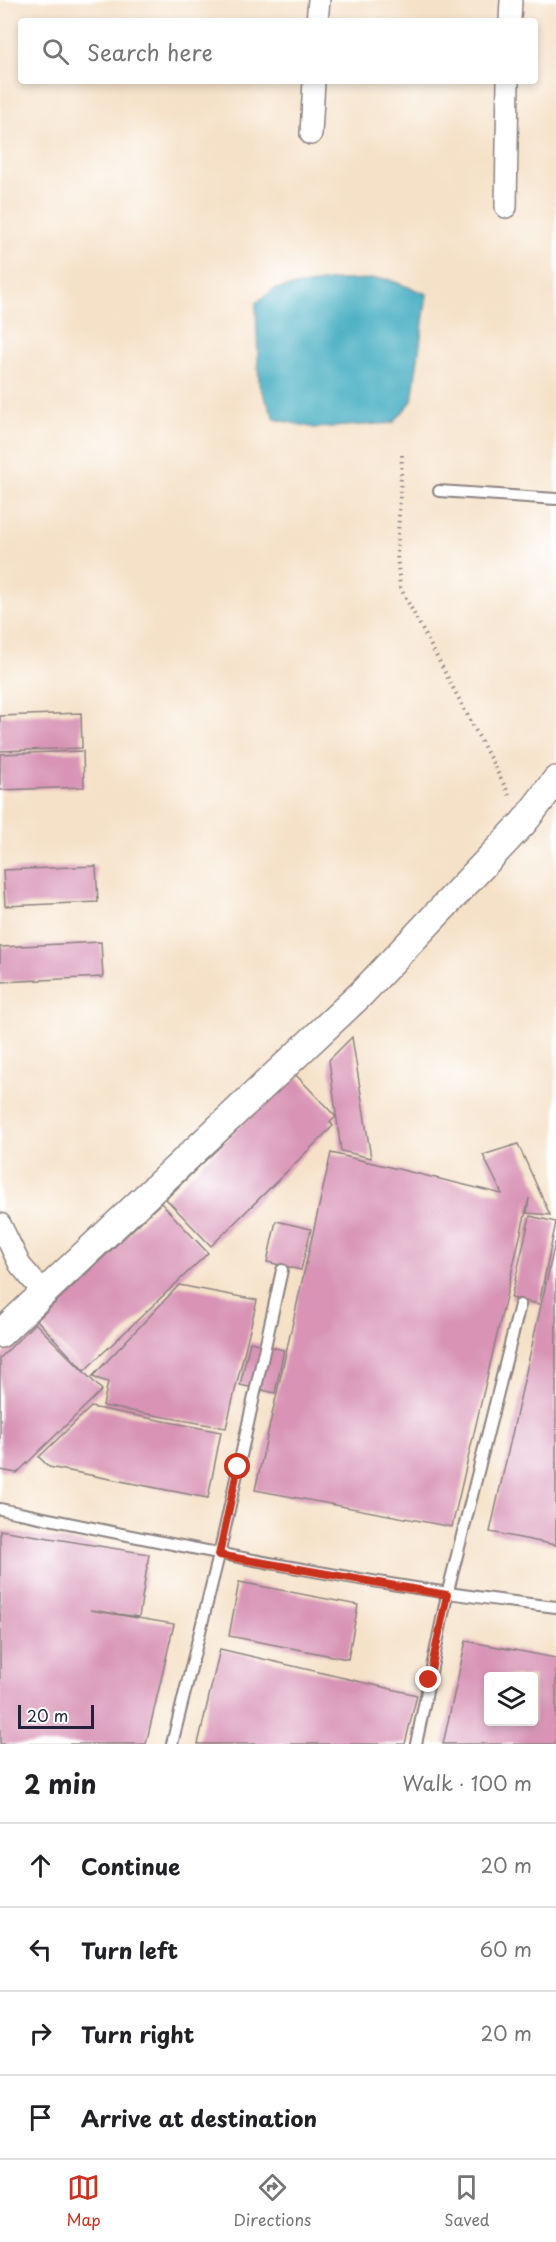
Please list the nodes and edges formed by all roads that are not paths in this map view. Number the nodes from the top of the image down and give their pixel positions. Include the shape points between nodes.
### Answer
1 (319, 0) edge
2 (511, 0) edge
3 (318, 18) edge
4 (510, 18) edge
5 (314, 84) edge
6 (508, 84) edge
7 (311, 134) dead end
8 (506, 207) dead end
9 (439, 491) dead end
10 (556, 499) edge
11 (556, 780) edge
12 (0, 1224) edge
13 (282, 1270) dead end
14 (43, 1292) junction
15 (520, 1305) dead end
16 (0, 1334) edge
17 (0, 1509) edge
18 (219, 1555) junction
19 (447, 1595) junction
20 (556, 1607) edge
21 (172, 1744) edge
22 (416, 1744) edge

1 - 3 street
2 - 4 street
5 - 7 street
6 - 8 street
9 - 10 lane
11 - 14 street via 524,822 361,994
12 - 14 street via 20,1265
13 - 18 lane
14 - 16 street
15 - 19 lane
17 - 18 lane
18 - 19 lane
18 - 21 lane
19 - 20 lane
19 - 22 lane

